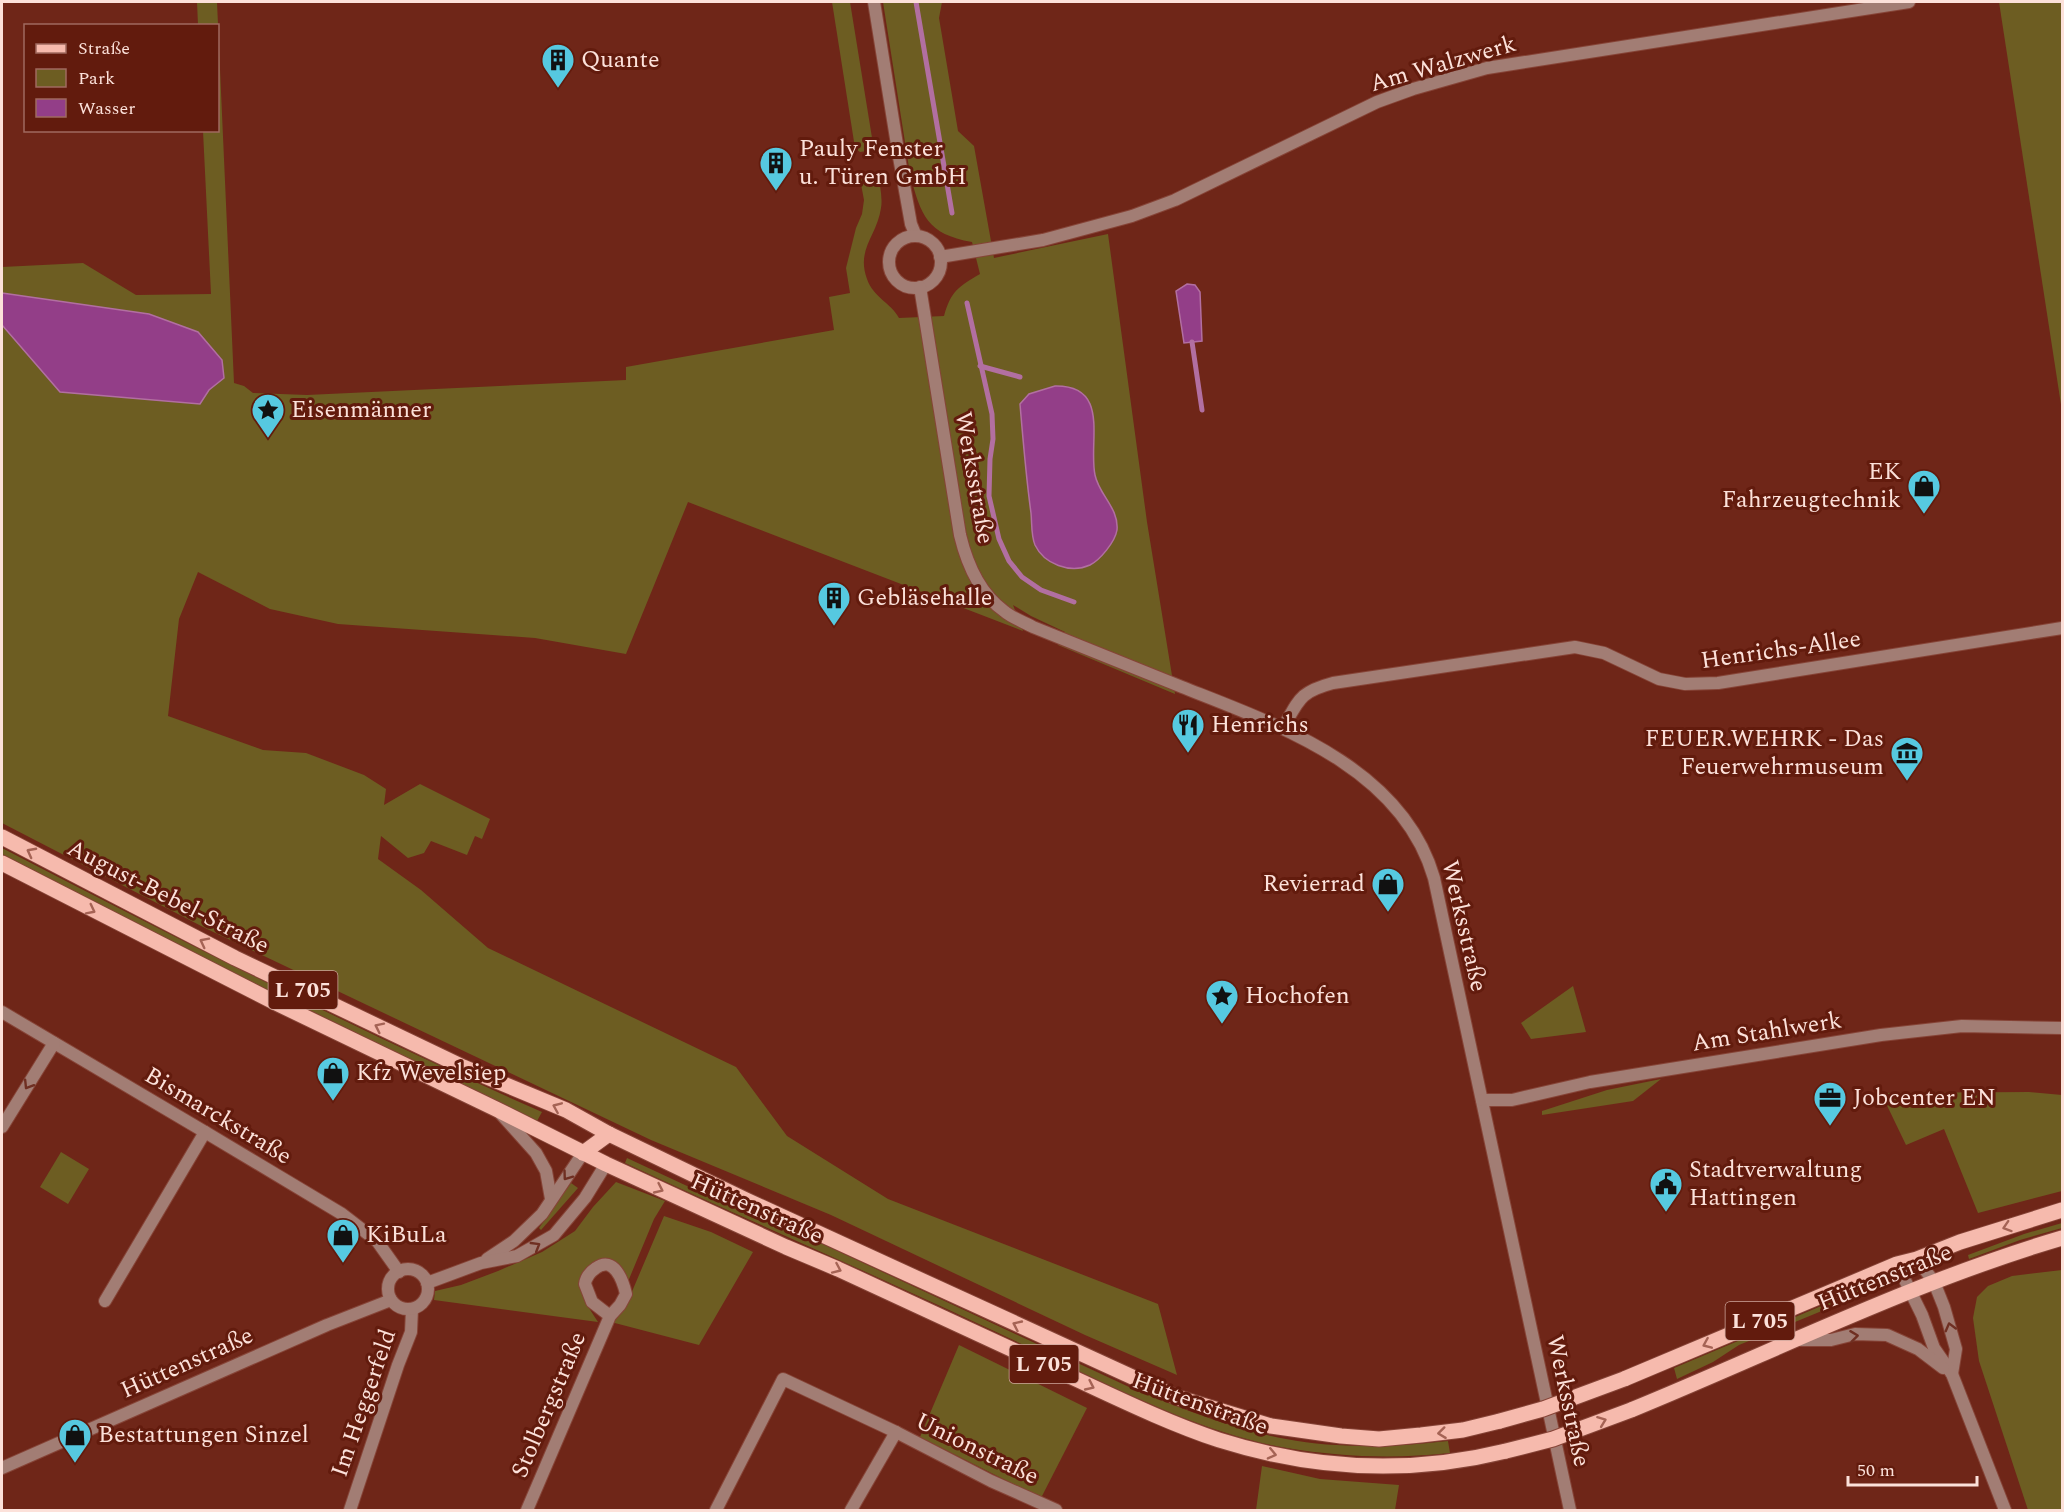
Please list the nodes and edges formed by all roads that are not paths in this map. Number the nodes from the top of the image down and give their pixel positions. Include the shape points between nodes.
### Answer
1 (874, 2) edge
2 (1909, 2) edge
3 (916, 236) junction
4 (940, 257) junction
5 (920, 287) junction
6 (2062, 628) edge
7 (1283, 728) junction
8 (2, 837) edge
9 (2, 863) edge
10 (2, 1012) edge
11 (2062, 1028) edge
12 (54, 1043) junction
13 (1482, 1100) junction
14 (496, 1109) junction
15 (2, 1127) edge
16 (205, 1132) junction
17 (609, 1134) junction
18 (583, 1153) junction
19 (606, 1164) junction
20 (551, 1199) junction
21 (2062, 1210) edge
22 (2062, 1238) edge
23 (1917, 1259) junction
24 (481, 1263) junction
25 (1897, 1264) junction
26 (399, 1272) junction
27 (1934, 1282) junction
28 (427, 1283) junction
29 (1910, 1291) junction
30 (391, 1300) junction
31 (105, 1301) dead end
32 (412, 1309) junction
33 (610, 1316) dead end
34 (1796, 1340) junction
35 (1952, 1374) junction
36 (896, 1432) junction
37 (2, 1468) edge
38 (350, 1510) edge
39 (527, 1510) edge
40 (716, 1510) edge
41 (851, 1510) edge
42 (1056, 1510) edge
43 (1570, 1510) edge
44 (2005, 1510) edge

1 - 3 street via 898,157
2 - 4 street, Am Walzwerk via 1487,68 1377,102 1185,195 1132,216 1043,240
3 - 4 street via 932,242
3 - 5 street via 899,241 889,264 903,285
4 - 5 street via 936,276
5 - 7 street, Werksstraße via 960,535 975,579 987,595 1004,611 1033,627
6 - 7 street, Henrichs-Allee via 1718,683 1685,684 1659,679 1604,653 1575,647 1312,689 1301,697
7 - 13 street, Werksstraße via 1373,786 1404,816 1429,858
17 -> 8 main road, August-Bebel-Straße / L 705 via 566,1110 463,1067 235,958
9 -> 14 main road, August-Bebel-Straße / L 705 via 276,1003
10 - 12 street, Bismarckstraße
11 - 13 street, Am Stahlwerk via 1962,1026 1881,1035 1590,1082 1512,1100
12 -> 15 street
12 - 16 street, Bismarckstraße
13 - 43 street, Werksstraße
14 - 18 main road, August-Bebel-Straße / L 705
14 - 20 street, August-Bebel-Straße via 536,1153 546,1171
16 - 26 street, Bismarckstraße via 360,1227 386,1250
16 - 31 street
17 - 18 main road
17 - 19 main road
25 -> 17 main road, Hüttenstraße / L 705, bridge via 1551,1407 1463,1430 1379,1439 1303,1432 1238,1418 1113,1370
18 - 19 main road, August-Bebel-Straße / L 705
18 -> 20 street
24 -> 19 street via 517,1256 554,1235 585,1198
19 -> 34 main road, Hüttenstraße / L 705, bridge via 1152,1414 1217,1439 1280,1456 1339,1465 1379,1468 1467,1460 1553,1439
20 - 24 street via 526,1231
21 -> 23 main road, Hüttenstraße / L 705
22 - 27 main road, Hüttenstraße / L 705
23 - 25 main road, Hüttenstraße / L 705
23 - 27 street
24 - 28 street
25 - 29 street
26 - 28 street via 416,1271
26 - 30 street via 388,1287
27 - 29 main road, Hüttenstraße / L 705
35 -> 27 street via 1956,1349
28 - 32 street via 426,1299
29 - 34 main road, Hüttenstraße / L 705
29 - 35 street via 1934,1348
30 - 32 street via 400,1308
30 - 37 street, Hüttenstraße
32 - 38 street, Im Heggerfeld via 411,1332
33 - 39 street, Stolbergstraße
34 -> 35 street via 1887,1335 1918,1349
35 - 44 street
36 - 40 street via 783,1379
36 - 41 street, Unionstraße
36 - 42 street, Unionstraße

